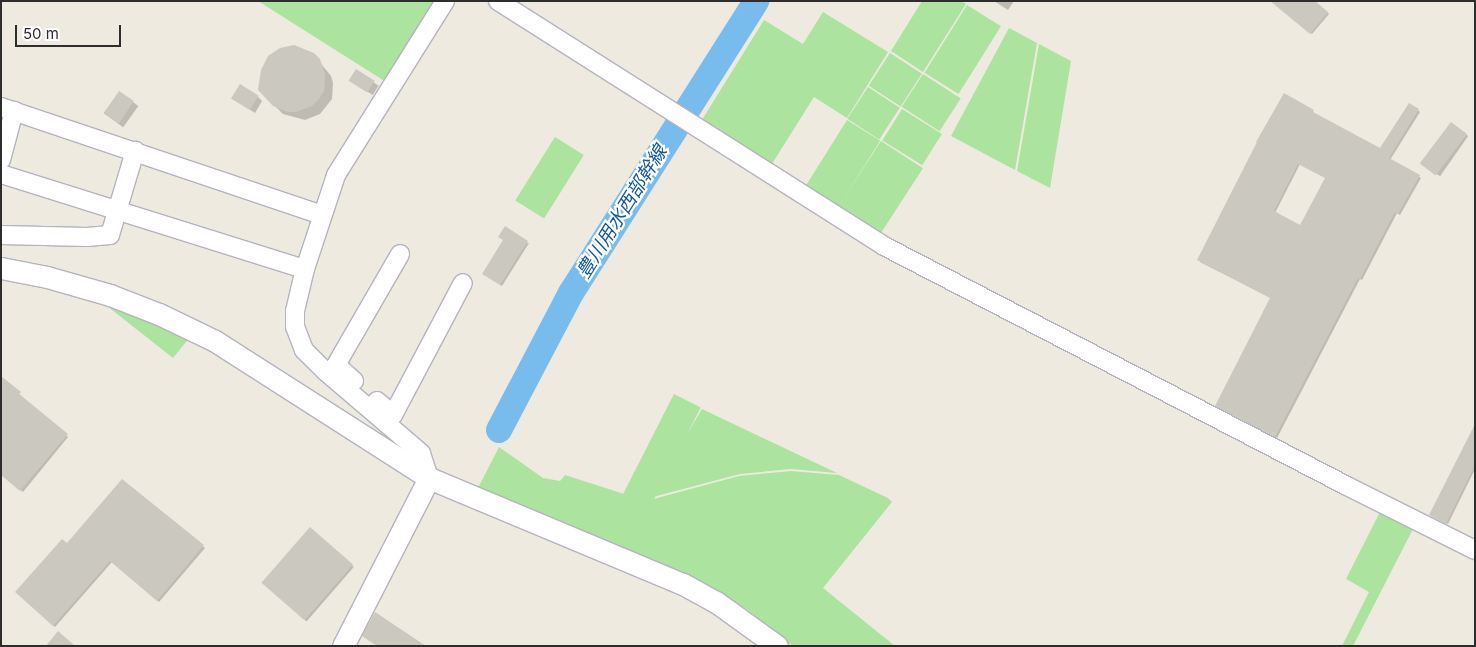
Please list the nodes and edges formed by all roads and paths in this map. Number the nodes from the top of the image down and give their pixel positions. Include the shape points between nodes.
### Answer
1 (445, 1) edge
2 (498, 1) edge
3 (8, 109) edge
4 (134, 151) junction
5 (1, 160) edge
6 (1, 174) edge
7 (118, 212) junction
8 (322, 215) junction
9 (1, 235) edge
10 (400, 254) dead end
11 (1, 268) edge
12 (305, 269) junction
13 (463, 284) dead end
14 (430, 478) junction
15 (1475, 550) edge
16 (344, 646) edge
17 (777, 646) edge

1 - 8 street via 336,175
2 - 15 street via 884,246
3 - 4 street
3 - 5 street
4 - 7 street
4 - 8 street
6 - 7 street
7 - 9 street via 110,234 87,238
7 - 12 street
8 - 12 street
10 - 13 street via 336,365 394,415
11 - 14 street via 110,295 215,341
12 - 14 street via 295,311 295,327 304,350 421,453
14 - 16 street
14 - 17 street via 683,584 716,602

